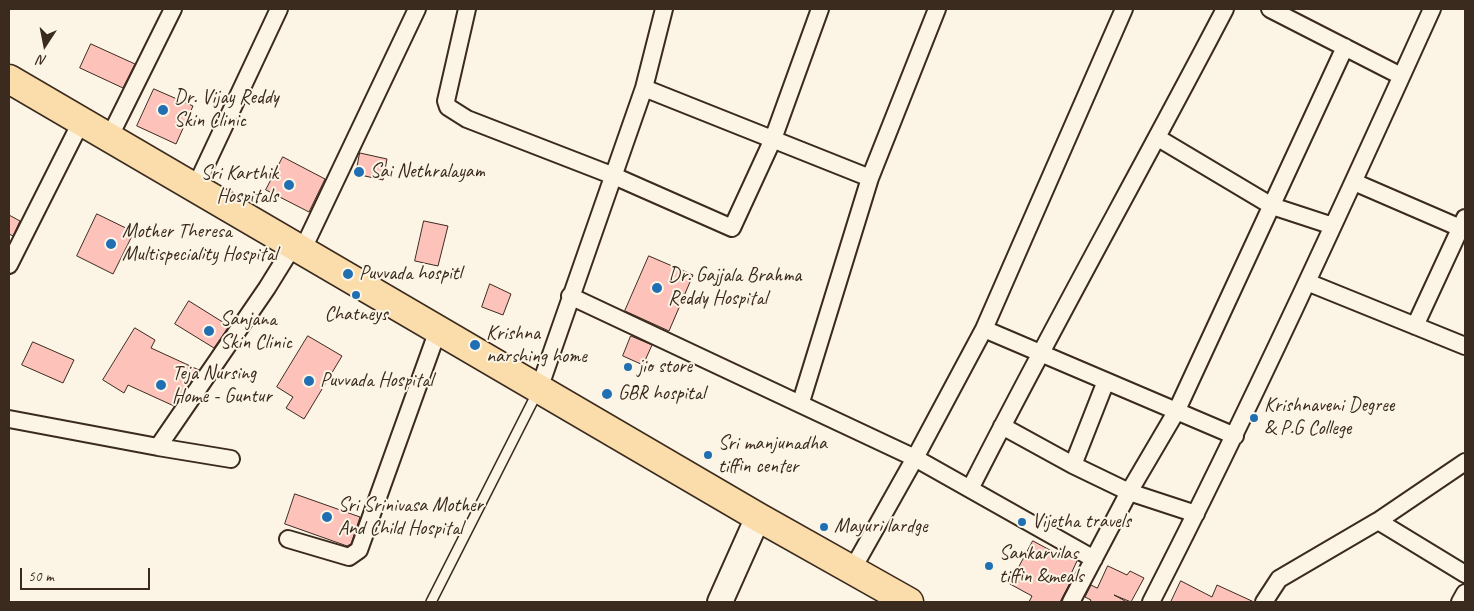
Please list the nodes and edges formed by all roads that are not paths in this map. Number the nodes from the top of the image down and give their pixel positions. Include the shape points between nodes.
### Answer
1 (173, 9) edge
2 (279, 9) edge
3 (417, 9) edge
4 (467, 9) edge
5 (664, 9) edge
6 (820, 9) edge
7 (937, 9) edge
8 (1124, 9) edge
9 (1225, 9) edge
10 (1270, 9) edge
11 (1432, 9) edge
12 (1289, 13) edge
13 (1345, 47) junction
14 (1401, 76) junction
15 (9, 80) edge
16 (644, 88) junction
17 (81, 122) junction
18 (109, 138) junction
19 (1158, 138) junction
20 (773, 139) junction
21 (614, 176) junction
22 (870, 178) junction
23 (1354, 182) junction
24 (195, 188) junction
25 (1272, 206) junction
26 (1464, 225) edge
27 (1333, 226) junction
28 (297, 248) junction
29 (9, 265) edge
30 (1307, 282) junction
31 (570, 296) junction
32 (1416, 326) junction
33 (984, 329) junction
34 (438, 330) junction
35 (1465, 346) edge
36 (1040, 352) junction
37 (1106, 381) junction
38 (539, 390) junction
39 (800, 402) junction
40 (1176, 412) junction
41 (9, 419) edge
42 (1002, 426) junction
43 (1235, 436) junction
44 (158, 447) junction
45 (915, 458) junction
46 (231, 459) dead end
47 (1465, 462) edge
48 (1073, 465) junction
49 (970, 489) junction
50 (1128, 492) junction
51 (1196, 514) junction
52 (758, 517) junction
53 (1378, 521) junction
54 (288, 539) dead end
55 (1094, 559) junction
56 (852, 570) junction
57 (1465, 574) edge
58 (1465, 593) edge
59 (431, 602) edge
60 (720, 602) edge
61 (909, 602) edge
62 (1071, 602) edge
63 (1151, 602) edge
64 (1264, 602) edge
65 (1460, 602) edge

1 - 18 street
2 - 24 street
3 - 28 street
4 - 21 street via 449,85 448,108 467,119
5 - 16 street
6 - 20 street
7 - 22 street
8 - 33 street
9 - 19 street
10 - 12 street
11 - 14 street
12 - 13 street
13 - 14 street
13 - 25 street
14 - 23 street
15 - 17 highway
16 - 20 street
16 - 21 street
17 - 18 highway
17 - 29 street
18 - 24 highway
19 - 25 street
19 - 36 street
20 - 21 street via 732,228
20 - 22 street
21 - 31 street
22 - 39 street
23 - 26 street
23 - 27 street
24 - 28 highway
25 - 27 street
25 - 40 street
26 - 32 street
27 - 30 street
28 - 34 highway
28 - 44 street
30 - 32 street
30 - 43 street
31 - 38 street
31 - 39 street
32 - 35 street
33 - 36 street
33 - 45 street
34 - 38 highway
34 - 54 street via 358,550 349,557
36 - 37 street
36 - 42 street
37 - 40 street
37 - 48 street
38 - 52 highway
38 - 59 lane
39 - 45 street
40 - 43 street
40 - 50 street
41 - 44 street
42 - 48 street
42 - 49 street
43 - 51 street
44 - 46 street
45 - 49 street
45 - 56 street
47 - 53 street
48 - 50 street
49 - 55 street
50 - 51 street
50 - 55 street
51 - 63 street
52 - 56 highway
52 - 60 street
53 - 57 street
53 - 64 street via 1278,579
55 - 62 street
56 - 61 highway
58 - 65 street

